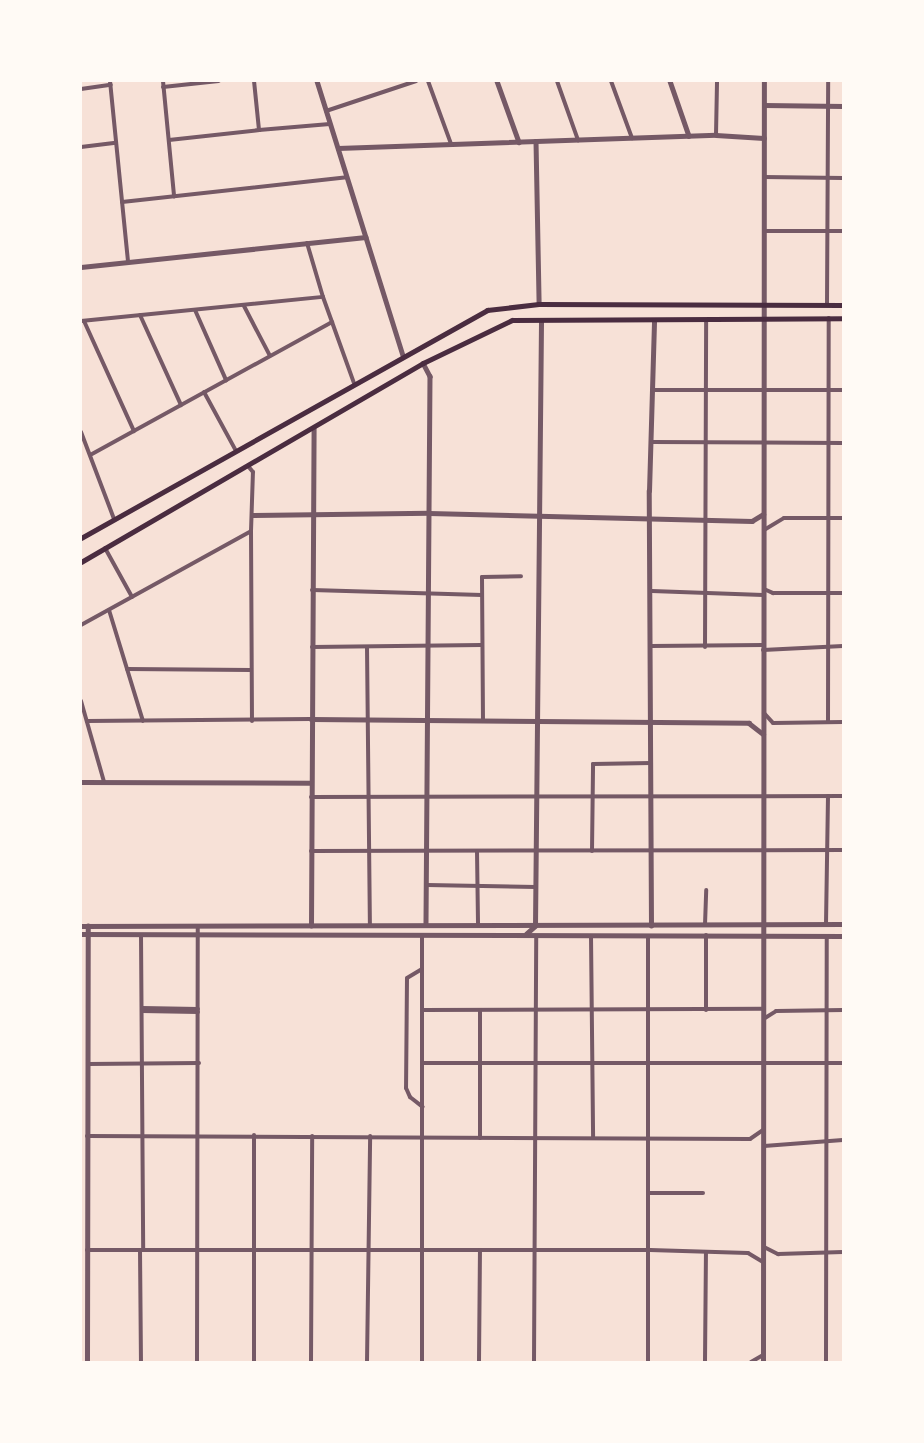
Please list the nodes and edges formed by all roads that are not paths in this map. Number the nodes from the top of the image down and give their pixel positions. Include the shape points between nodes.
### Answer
1 (163, 81) edge
2 (219, 81) edge
3 (254, 81) edge
4 (317, 81) edge
5 (416, 81) edge
6 (428, 81) edge
7 (497, 81) edge
8 (557, 81) edge
9 (611, 81) edge
10 (672, 81) edge
11 (717, 81) edge
12 (764, 81) edge
13 (828, 81) edge
14 (111, 83) edge
15 (164, 87) junction
16 (81, 89) edge
17 (764, 105) junction
18 (828, 105) junction
19 (843, 105) edge
20 (326, 111) junction
21 (330, 124) junction
22 (258, 130) junction
23 (716, 135) junction
24 (690, 136) junction
25 (632, 138) junction
26 (764, 138) junction
27 (169, 140) junction
28 (578, 140) junction
29 (536, 141) junction
30 (519, 142) junction
31 (116, 143) junction
32 (451, 144) junction
33 (81, 147) edge
34 (338, 148) junction
35 (347, 177) junction
36 (764, 177) junction
37 (828, 178) junction
38 (843, 178) edge
39 (174, 196) junction
40 (122, 202) junction
41 (764, 231) junction
42 (829, 231) junction
43 (843, 231) edge
44 (366, 237) junction
45 (307, 243) junction
46 (128, 262) junction
47 (81, 267) edge
48 (323, 297) junction
49 (764, 303) junction
50 (539, 304) junction
51 (244, 305) junction
52 (827, 305) junction
53 (843, 305) edge
54 (195, 310) junction
55 (140, 315) junction
56 (829, 317) junction
57 (843, 318) edge
58 (706, 320) junction
59 (764, 320) junction
60 (83, 321) edge
61 (542, 321) junction
62 (654, 321) junction
63 (332, 322) junction
64 (270, 356) junction
65 (403, 356) junction
66 (423, 363) junction
67 (226, 380) junction
68 (354, 383) junction
69 (764, 389) junction
70 (652, 390) junction
71 (827, 390) junction
72 (843, 390) edge
73 (707, 391) junction
74 (204, 392) junction
75 (181, 405) junction
76 (314, 429) junction
77 (134, 431) junction
78 (81, 432) edge
79 (652, 442) junction
80 (705, 442) junction
81 (764, 442) junction
82 (828, 442) junction
83 (843, 443) edge
84 (236, 451) junction
85 (92, 454) junction
86 (248, 466) junction
87 (429, 513) junction
88 (312, 514) junction
89 (763, 514) junction
90 (253, 515) junction
91 (538, 516) junction
92 (827, 518) junction
93 (843, 518) edge
94 (114, 519) junction
95 (705, 520) junction
96 (650, 521) junction
97 (764, 530) junction
98 (251, 531) junction
99 (81, 538) edge
100 (105, 548) junction
101 (81, 562) edge
102 (521, 576) dead end
103 (312, 590) junction
104 (651, 591) junction
105 (763, 592) junction
106 (706, 593) junction
107 (828, 593) junction
108 (843, 593) edge
109 (426, 594) junction
110 (482, 595) junction
111 (132, 597) junction
112 (109, 610) junction
113 (81, 625) edge
114 (481, 645) junction
115 (312, 646) junction
116 (426, 646) junction
117 (651, 646) junction
118 (826, 646) junction
119 (843, 646) edge
120 (367, 647) junction
121 (705, 647) junction
122 (763, 648) junction
123 (127, 669) junction
124 (251, 670) junction
125 (81, 701) edge
126 (763, 712) junction
127 (311, 719) junction
128 (370, 719) junction
129 (87, 721) junction
130 (143, 721) junction
131 (252, 721) junction
132 (428, 721) junction
133 (483, 721) junction
134 (537, 721) junction
135 (843, 722) edge
136 (651, 723) junction
137 (828, 723) junction
138 (763, 734) junction
139 (651, 763) junction
140 (81, 782) edge
141 (104, 782) junction
142 (311, 783) junction
143 (828, 796) junction
144 (843, 796) edge
145 (311, 797) junction
146 (368, 797) junction
147 (537, 797) junction
148 (651, 797) junction
149 (763, 797) junction
150 (425, 798) junction
151 (592, 798) junction
152 (425, 849) junction
153 (828, 849) junction
154 (368, 850) junction
155 (763, 850) junction
156 (843, 850) edge
157 (311, 851) junction
158 (477, 851) junction
159 (536, 851) junction
160 (592, 851) junction
161 (651, 851) junction
162 (427, 885) junction
163 (478, 886) junction
164 (536, 887) junction
165 (706, 890) dead end
166 (426, 923) junction
167 (478, 924) junction
168 (826, 924) junction
169 (843, 924) edge
170 (81, 926) edge
171 (88, 926) junction
172 (198, 926) junction
173 (311, 926) junction
174 (370, 926) junction
175 (536, 926) junction
176 (651, 926) junction
177 (705, 926) junction
178 (763, 926) junction
179 (81, 934) edge
180 (88, 934) junction
181 (141, 934) junction
182 (198, 935) junction
183 (422, 935) junction
184 (515, 935) junction
185 (706, 935) junction
186 (537, 936) junction
187 (591, 936) junction
188 (648, 936) junction
189 (764, 936) junction
190 (827, 936) junction
191 (843, 936) edge
192 (423, 969) junction
193 (765, 1009) junction
194 (142, 1010) junction
195 (423, 1010) junction
196 (480, 1010) junction
197 (536, 1010) junction
198 (593, 1010) junction
199 (649, 1010) junction
200 (706, 1010) junction
201 (843, 1010) edge
202 (198, 1011) junction
203 (827, 1011) junction
204 (765, 1018) junction
205 (423, 1062) junction
206 (594, 1062) junction
207 (763, 1062) junction
208 (143, 1063) junction
209 (199, 1063) junction
210 (480, 1063) junction
211 (827, 1063) junction
212 (87, 1064) junction
213 (536, 1064) junction
214 (649, 1064) junction
215 (843, 1064) edge
216 (424, 1108) junction
217 (763, 1130) junction
218 (254, 1135) junction
219 (87, 1136) junction
220 (143, 1136) junction
221 (198, 1136) junction
222 (312, 1136) junction
223 (370, 1137) junction
224 (424, 1137) junction
225 (536, 1137) junction
226 (480, 1138) junction
227 (592, 1138) junction
228 (649, 1138) junction
229 (827, 1140) junction
230 (843, 1140) edge
231 (764, 1146) junction
232 (650, 1193) junction
233 (703, 1193) dead end
234 (764, 1247) junction
235 (87, 1250) junction
236 (142, 1250) junction
237 (198, 1250) junction
238 (255, 1250) junction
239 (312, 1250) junction
240 (367, 1250) junction
241 (423, 1250) junction
242 (480, 1250) junction
243 (533, 1250) junction
244 (650, 1250) junction
245 (706, 1251) junction
246 (828, 1252) junction
247 (843, 1252) edge
248 (764, 1262) junction
249 (763, 1355) junction
250 (87, 1362) edge
251 (141, 1362) edge
252 (197, 1362) edge
253 (254, 1362) edge
254 (311, 1362) edge
255 (367, 1362) edge
256 (422, 1362) edge
257 (478, 1362) edge
258 (534, 1362) edge
259 (648, 1362) edge
260 (705, 1362) edge
261 (751, 1362) edge
262 (763, 1362) edge
263 (826, 1362) edge

1 - 15 street
2 - 15 street
3 - 22 street
4 - 20 street
5 - 20 street
6 - 32 street
7 - 30 street
8 - 28 street
9 - 25 street
10 - 24 street
11 - 23 street
12 - 17 street
13 - 18 street
14 - 16 street
14 - 31 street
15 - 27 street
17 - 18 street
17 - 26 street
18 - 19 street
18 - 37 street
20 - 21 street
21 - 22 street
21 - 34 street
22 - 27 street
23 - 24 street
23 - 26 street
24 - 25 street
25 - 28 street
26 - 36 street
27 - 39 street
28 - 29 street
29 - 30 street
29 - 50 street
30 - 32 street
31 - 33 street
31 - 40 street
32 - 34 street
34 - 35 street
35 - 39 street
35 - 44 street
36 - 37 street
36 - 41 street
37 - 38 street
37 - 42 street
39 - 40 street
40 - 46 street
41 - 42 street
41 - 49 street
42 - 43 street
42 - 52 street
44 - 45 street
44 - 65 street
45 - 46 street
45 - 48 street
46 - 47 street
48 - 51 street
48 - 63 street
49 - 50 main road
49 - 52 main road
49 - 59 street
50 - 65 main road via 487,310
51 - 54 street
51 - 64 street
52 - 53 main road
54 - 55 street
54 - 67 street
55 - 60 street
55 - 75 street
56 - 57 main road
56 - 59 main road
56 - 71 street
58 - 59 main road
58 - 62 main road
58 - 73 street
59 - 69 street
60 - 77 street
61 - 62 main road
61 - 66 main road via 512,320
61 - 91 street
62 - 70 street
63 - 64 street
63 - 68 street
64 - 67 street
65 - 68 main road
66 - 76 main road
66 - 87 street via 430,376
67 - 74 street
68 - 84 main road
69 - 71 street
69 - 73 street
69 - 81 street
70 - 73 street
70 - 79 street
71 - 72 street
71 - 82 street
73 - 80 street
74 - 75 street
74 - 84 street
75 - 77 street
76 - 86 main road
76 - 88 street
77 - 85 street
78 - 85 street
79 - 80 street
79 - 96 street
80 - 81 street
80 - 95 street
81 - 82 street
81 - 89 street
82 - 83 street
82 - 92 street
84 - 94 main road
85 - 94 street
86 - 90 street via 253,472
86 - 100 main road
87 - 88 street
87 - 91 street
87 - 109 street
88 - 90 street
88 - 103 street
89 - 95 street via 752,521
89 - 97 street
90 - 98 street
91 - 96 street
91 - 134 street
92 - 93 street
92 - 97 street via 784,518
92 - 107 street
94 - 99 main road
95 - 96 street
95 - 106 street
96 - 104 street
97 - 105 street
98 - 111 street
98 - 124 street
100 - 101 main road
100 - 111 street
102 - 110 street via 482,577
103 - 109 street
103 - 115 street
104 - 106 street
104 - 117 street
105 - 106 street
105 - 107 street
105 - 122 street
106 - 121 street
107 - 108 street
107 - 118 street
109 - 110 street
109 - 116 street
110 - 114 street
111 - 112 street
112 - 113 street
112 - 123 street
114 - 116 street
114 - 133 street
115 - 120 street
115 - 127 street
116 - 120 street
116 - 132 street
117 - 121 street
117 - 136 street
118 - 119 street
118 - 122 street
118 - 137 street
120 - 128 street
121 - 122 street
122 - 126 street
123 - 124 street
123 - 130 street
124 - 131 street
125 - 129 street
126 - 137 street via 773,723
126 - 138 street
127 - 128 street
127 - 131 street
127 - 142 street
128 - 132 street
128 - 146 street
129 - 130 street
129 - 141 street
130 - 131 street
132 - 133 street
132 - 150 street
133 - 134 street
134 - 136 street
134 - 147 street
135 - 137 street
136 - 138 street via 749,723
136 - 139 street
138 - 149 street
139 - 148 street
139 - 151 street via 593,764
140 - 141 street
141 - 142 street
142 - 145 street
143 - 144 street
143 - 149 street
143 - 153 street
145 - 146 street
145 - 157 street
146 - 150 street
146 - 154 street
147 - 150 street
147 - 151 street
147 - 159 street
148 - 149 street
148 - 151 street
148 - 161 street
149 - 155 street
150 - 152 street
151 - 160 street
152 - 154 street
152 - 158 street
152 - 162 street
153 - 155 street
153 - 156 street
153 - 168 street
154 - 157 street
154 - 174 street
155 - 161 street
155 - 178 street
157 - 173 street
158 - 159 street
158 - 163 street
159 - 160 street
159 - 164 street
160 - 161 street
161 - 176 street
162 - 163 street
162 - 166 street
163 - 164 street
163 - 167 street
164 - 175 street
165 - 177 street
166 - 167 street
166 - 174 street
167 - 175 street
168 - 169 street
168 - 178 street
170 - 171 street
171 - 172 street
171 - 180 street
172 - 173 street
172 - 182 street
173 - 174 street
175 - 176 street
175 - 184 street via 530,932
176 - 177 street
177 - 178 street
178 - 189 street
179 - 180 street
180 - 181 street
180 - 212 street
181 - 182 street
181 - 194 street
182 - 183 street
182 - 202 street
183 - 184 street
183 - 192 street
184 - 186 street
185 - 188 street
185 - 189 street
185 - 200 street
186 - 187 street
186 - 197 street
187 - 188 street
187 - 198 street
188 - 199 street
189 - 190 street
189 - 193 street
190 - 191 street
190 - 203 street
192 - 195 street
192 - 216 street via 407,978 406,1088 410,1097
193 - 200 street
193 - 204 street
194 - 202 street
194 - 208 street
195 - 196 street
195 - 205 street
196 - 197 street
196 - 210 street
197 - 198 street
197 - 213 street
198 - 199 street
198 - 206 street
199 - 200 street
199 - 214 street
201 - 203 street
202 - 209 street
203 - 204 street via 776,1011
203 - 211 street
204 - 207 street
205 - 210 street
205 - 216 street
206 - 213 street
206 - 214 street
206 - 227 street
207 - 211 street
207 - 214 street
207 - 217 street
208 - 209 street
208 - 212 street
208 - 220 street
209 - 221 street
210 - 213 street
210 - 226 street
211 - 215 street
211 - 229 street
212 - 219 street
213 - 225 street
214 - 228 street
216 - 224 street
217 - 228 street via 750,1139
217 - 231 street
218 - 221 street
218 - 222 street
218 - 238 street
219 - 220 street
219 - 235 street
220 - 221 street
220 - 236 street
221 - 237 street
222 - 223 street
222 - 239 street
223 - 224 street
223 - 240 street
224 - 226 street
224 - 241 street
225 - 226 street
225 - 227 street
225 - 243 street
227 - 228 street
228 - 232 street
229 - 230 street
229 - 231 street
229 - 246 street
231 - 234 street
232 - 233 street
232 - 244 street
234 - 246 street via 778,1254
234 - 248 street
235 - 236 street
235 - 250 street
236 - 237 street
236 - 251 street
237 - 238 street
237 - 252 street
238 - 239 street
238 - 253 street
239 - 240 street
239 - 254 street
240 - 241 street
240 - 255 street
241 - 242 street
241 - 256 street
242 - 243 street
242 - 257 street
243 - 244 street
243 - 258 street
244 - 245 street
244 - 259 street
245 - 248 street via 748,1253
245 - 260 street
246 - 247 street
246 - 263 street
248 - 249 street
249 - 261 street
249 - 262 street

